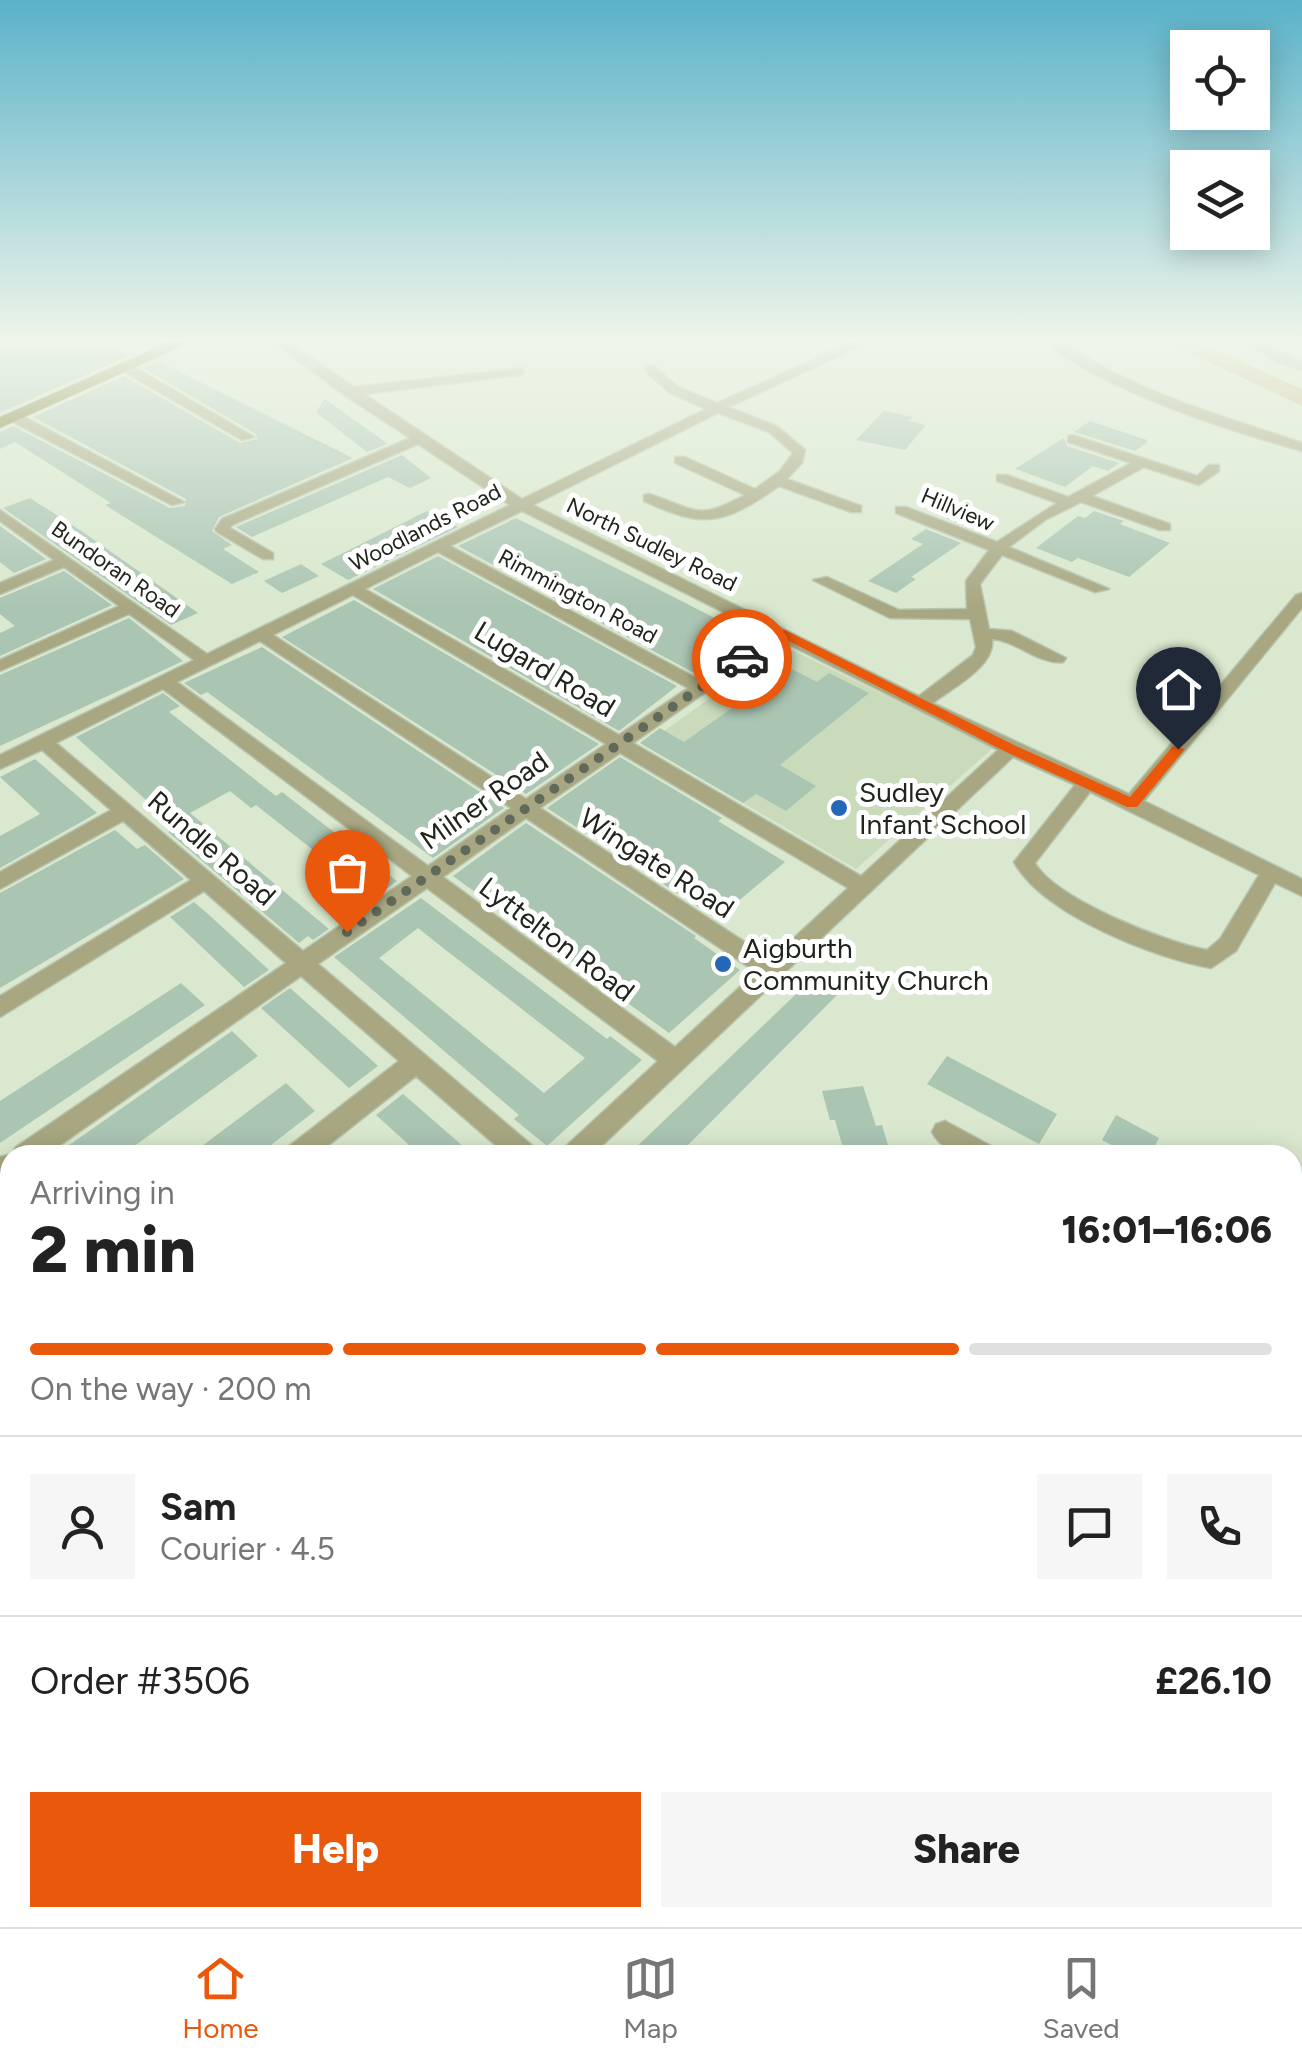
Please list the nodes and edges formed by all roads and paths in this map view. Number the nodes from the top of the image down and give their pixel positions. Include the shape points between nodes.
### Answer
1 (21, 427) edge
2 (229, 427) edge
3 (401, 427) edge
4 (678, 427) edge
5 (764, 427) edge
6 (1248, 427) edge
7 (247, 437) dead end
8 (418, 438) junction
9 (1073, 439) dead end
10 (1302, 447) edge
11 (680, 460) dead end
12 (1141, 463) junction
13 (1214, 468) dead end
14 (1002, 478) dead end
15 (779, 481) junction
16 (755, 494) junction
17 (649, 498) dead end
18 (1072, 498) junction
19 (177, 502) dead end
20 (521, 504) junction
21 (856, 510) dead end
22 (902, 510) dead end
23 (4, 520) edge
24 (1165, 526) dead end
25 (436, 545) junction
26 (996, 550) junction
27 (268, 556) dead end
28 (64, 561) junction
29 (822, 580) dead end
30 (0, 588) edge
31 (353, 588) junction
32 (1101, 589) dead end
33 (1302, 598) edge
34 (131, 607) junction
35 (979, 614) junction
36 (781, 632) junction
37 (261, 634) junction
38 (983, 634) junction
39 (1058, 658) dead end
40 (206, 660) junction
41 (0, 666) edge
42 (165, 682) junction
43 (700, 687) junction
44 (921, 703) junction
45 (43, 741) junction
46 (618, 744) junction
47 (1011, 749) junction
48 (0, 763) edge
49 (1087, 783) junction
50 (1132, 803) junction
51 (525, 808) junction
52 (125, 811) junction
53 (1271, 872) junction
54 (426, 876) junction
55 (1076, 879) dead end
56 (0, 881) edge
57 (205, 882) junction
58 (864, 887) junction
59 (1302, 888) edge
60 (1060, 897) junction
61 (301, 964) junction
62 (774, 972) junction
63 (0, 1008) edge
64 (417, 1061) junction
65 (676, 1061) junction
66 (945, 1132) dead end
67 (39, 1145) edge
68 (309, 1145) edge
69 (514, 1145) edge
70 (585, 1145) edge
71 (967, 1145) edge

1 - 19 street
2 - 7 street
3 - 8 street, North Sudley Road
4 - 20 street, Woodlands Road
5 - 15 street via 800,453 797,466
6 - 10 street
8 - 20 street, North Sudley Road
8 - 27 street via 227,522 222,530
9 - 12 street
11 - 16 street
12 - 13 street via 1199,482
12 - 18 street, Hillview
14 - 18 street, Hillview
15 - 16 street
15 - 21 street
16 - 17 street via 706,516
18 - 24 street
18 - 26 street, Hillview via 1029,521
20 - 25 street, Woodlands Road
20 - 36 street, North Sudley Road
22 - 26 street, Hillview
23 - 28 street, Bundoran Road
25 - 31 street, Woodlands Road
25 - 43 street, Rimmington Road
26 - 32 street
26 - 35 street, Hillview via 971,590
28 - 30 street
28 - 34 street, Bundoran Road
29 - 35 street via 896,614
31 - 37 street, Woodlands Road
31 - 46 street, Lugard Road
33 - 50 street
34 - 40 street, Bundoran Road
34 - 41 street
35 - 38 street, Hillview
36 - 43 street, Milner Road
36 - 44 street, North Sudley Road
37 - 40 street, Woodlands Road
37 - 51 street, Wingate Road
38 - 39 street via 1006,636
38 - 44 street via 980,658
40 - 42 street, Woodlands Road
42 - 45 street, Woodlands Road
42 - 54 street, Lyttelton Road
43 - 46 street, Milner Road
44 - 47 street, North Sudley Road
45 - 48 street, Woodlands Road
45 - 52 street, Rundle Road
46 - 51 street, Milner Road
46 - 58 street, Lugard Road
47 - 49 street, North Sudley Road
47 - 58 street
49 - 50 street, North Sudley Road
49 - 60 street via 1024,862 1031,878
50 - 53 street, North Sudley Road
51 - 54 street, Milner Road
51 - 62 street, Wingate Road
52 - 56 street
52 - 57 street, Rundle Road
53 - 59 street, North Sudley Road
53 - 60 street via 1228,945 1210,959
54 - 61 street, Milner Road
54 - 65 street, Lyttelton Road
55 - 60 street
57 - 61 street, Rundle Road
57 - 63 street
58 - 62 street
61 - 64 street, Rundle Road
61 - 67 street, Milner Road
62 - 65 street
64 - 68 street
64 - 69 street, Rundle Road
65 - 70 street
66 - 71 street

